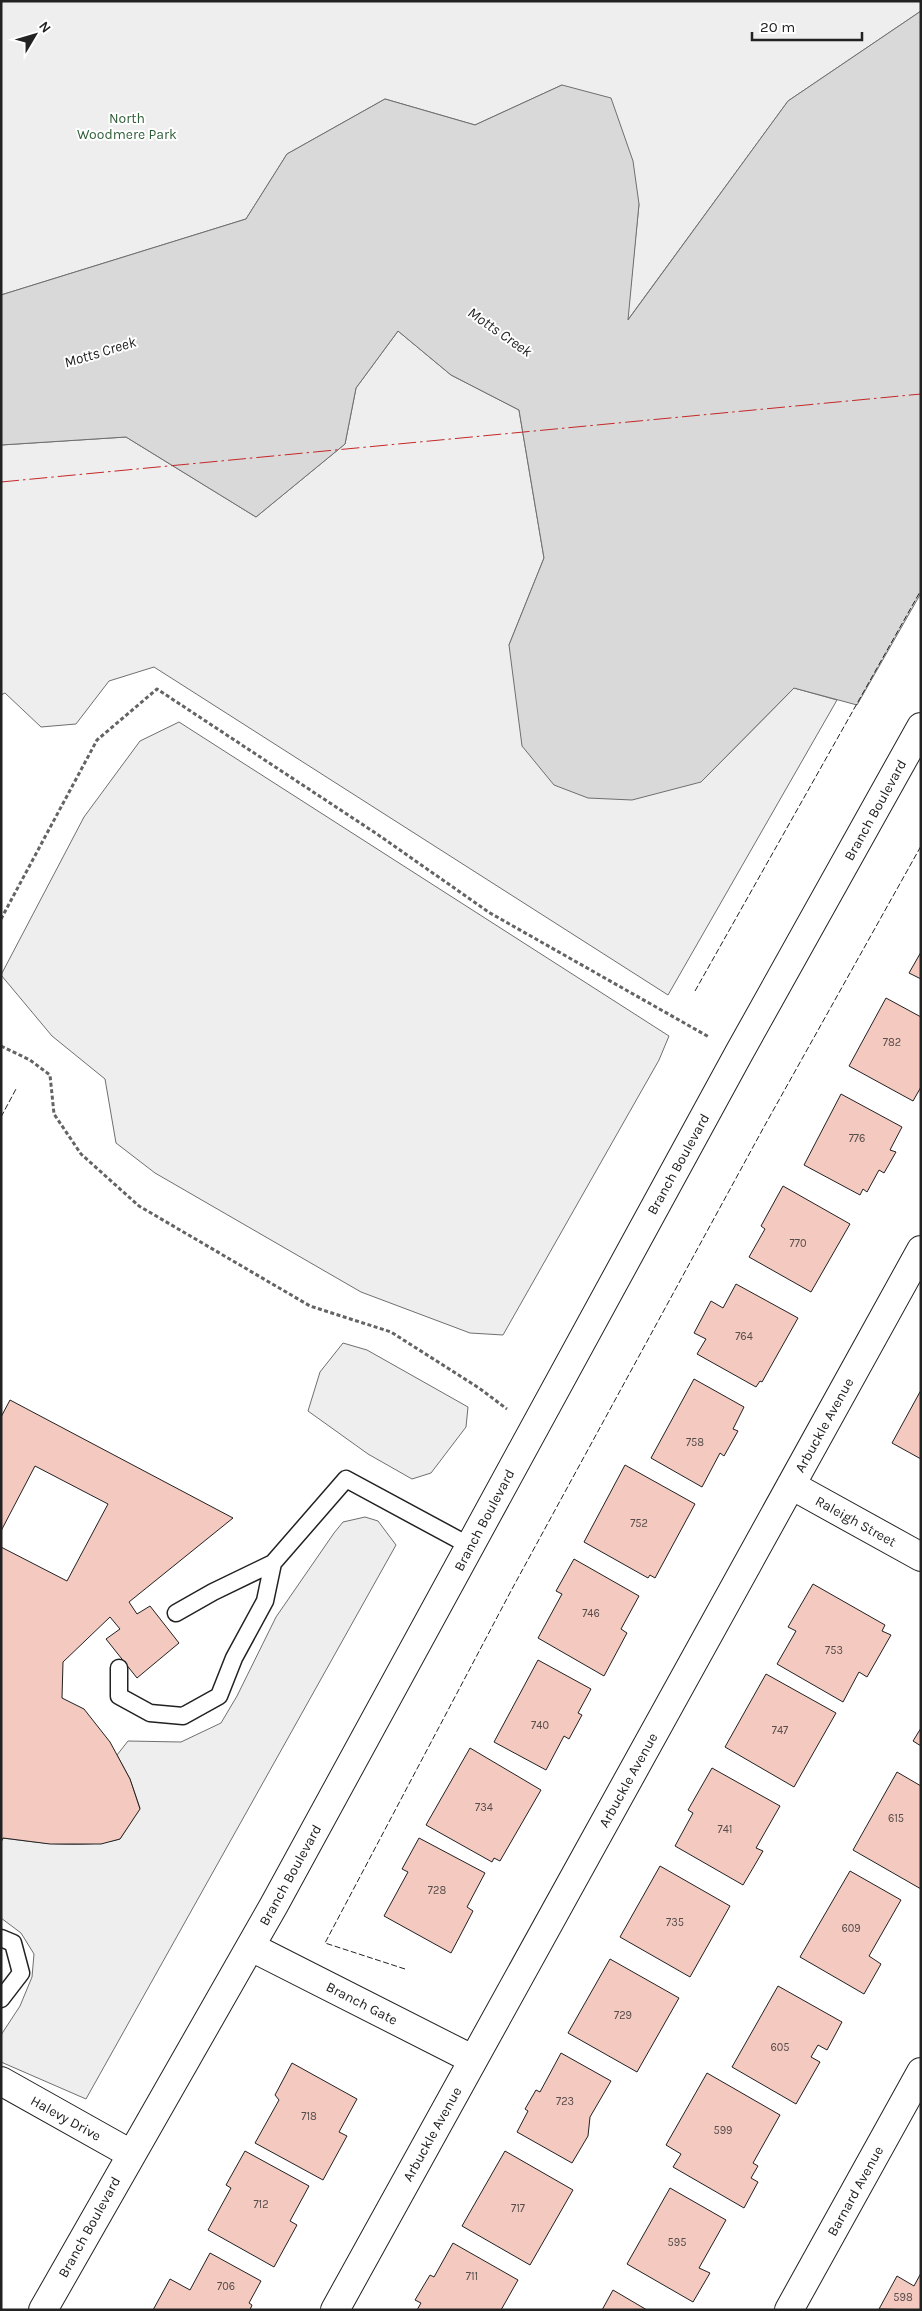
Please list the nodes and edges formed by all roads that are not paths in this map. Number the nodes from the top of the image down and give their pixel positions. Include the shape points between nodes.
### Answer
1 (921, 727) edge
2 (921, 1250) edge
3 (791, 1486) junction
4 (470, 1546) junction
5 (921, 1557) edge
6 (273, 1563) junction
7 (176, 1613) dead end
8 (119, 1668) dead end
9 (1, 1938) edge
10 (251, 1947) junction
11 (1, 1999) edge
12 (472, 2059) junction
13 (921, 2072) edge
14 (1, 2082) edge
15 (131, 2154) junction
16 (43, 2310) edge
17 (335, 2310) edge
18 (789, 2310) edge

1 - 4 street, Branch Boulevard
2 - 3 street, Arbuckle Avenue
3 - 5 street, Raleigh Street
3 - 12 street, Arbuckle Avenue
4 - 6 lane via 346,1479
4 - 10 street, Branch Boulevard
6 - 7 lane
6 - 8 lane via 265,1600 234,1658 220,1696 183,1716 150,1713 119,1696
9 - 11 lane via 13,1943 21,1972
10 - 12 street, Branch Gate
10 - 15 street, Branch Boulevard
12 - 17 street, Arbuckle Avenue
13 - 18 street, Barnard Avenue
14 - 15 street, Halevy Drive
15 - 16 street, Branch Boulevard

